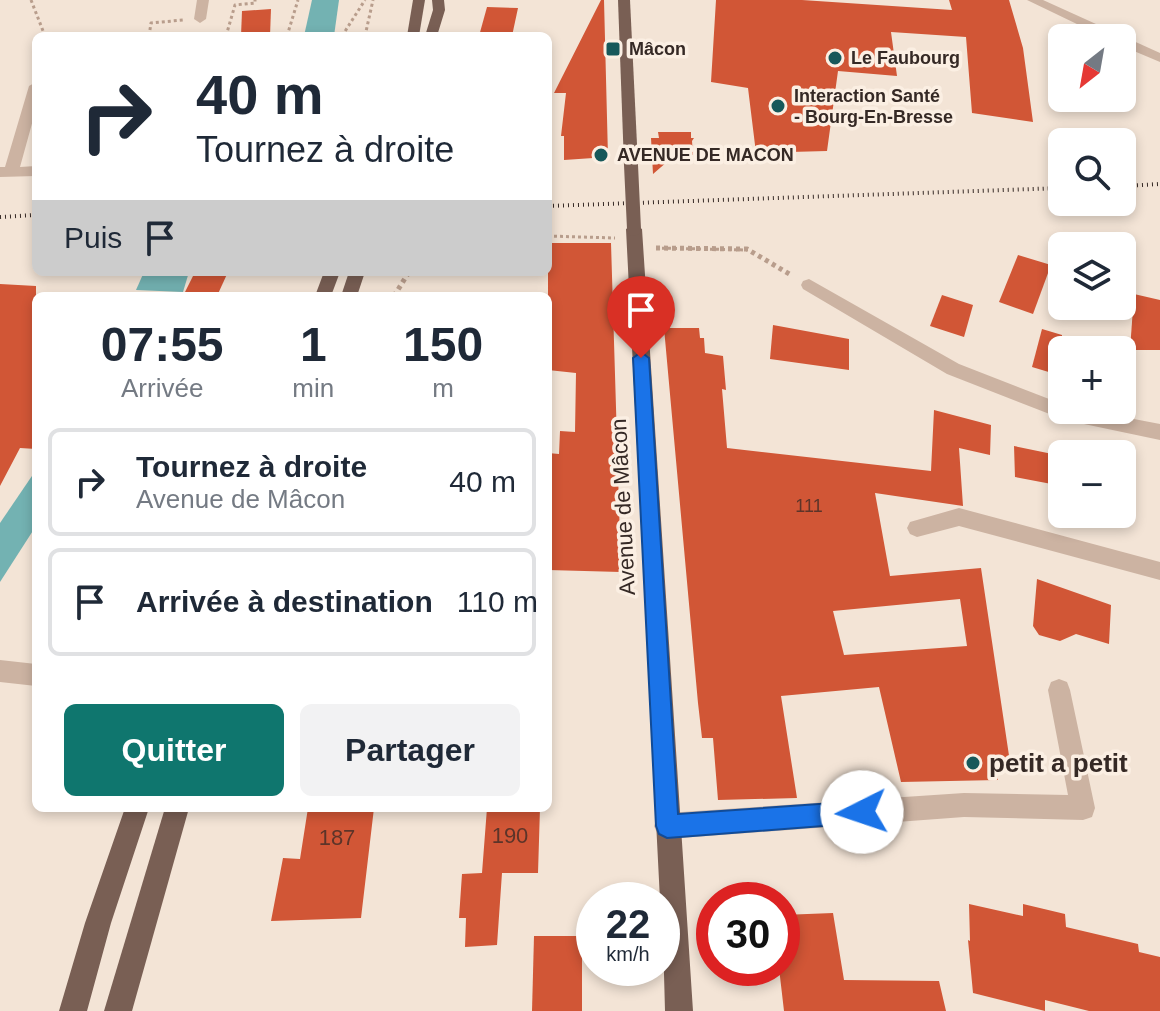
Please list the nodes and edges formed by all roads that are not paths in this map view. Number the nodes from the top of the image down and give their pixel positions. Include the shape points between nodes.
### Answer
1 (203, 0) edge
2 (419, 0) edge
3 (438, 0) edge
4 (624, 0) edge
5 (1033, 0) edge
6 (200, 19) road end
7 (1085, 24) edge
8 (414, 32) edge
9 (432, 32) edge
10 (1136, 47) edge
11 (1160, 58) edge
12 (32, 97) edge
13 (32, 171) edge
14 (5, 172) edge
15 (809, 285) road end
16 (1160, 432) edge
17 (917, 528) dead end
18 (1160, 571) edge
19 (0, 671) edge
20 (32, 675) edge
21 (1059, 690) dead end
22 (124, 812) edge
23 (136, 812) edge
24 (176, 812) edge
25 (667, 826) junction
26 (124, 844) junction
27 (73, 1011) edge
28 (118, 1011) edge
29 (679, 1011) edge

1 - 6 street
2 - 8 main road
3 - 9 main road
4 - 25 main road, Avenue de Mâcon, bridge
5 - 7 street
10 - 11 street
12 - 14 street
13 - 14 street
15 - 16 street via 953,369 1065,413
17 - 18 street via 959,517
19 - 20 street
21 - 25 street via 1083,808 964,805
22 - 26 street
23 - 26 main road
24 - 28 main road
25 - 29 main road, Avenue de Mâcon
26 - 27 main road

